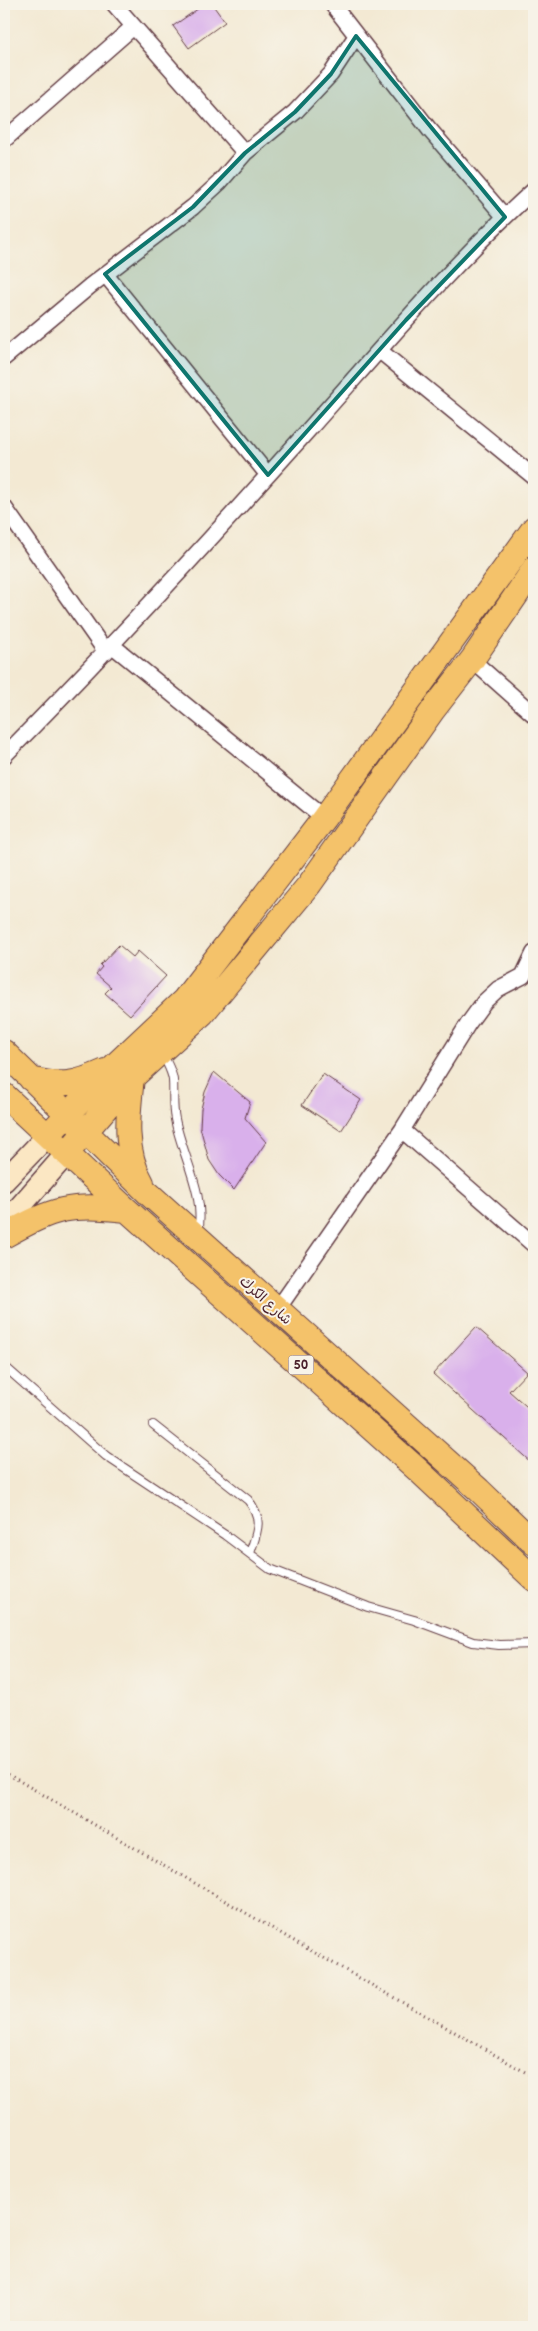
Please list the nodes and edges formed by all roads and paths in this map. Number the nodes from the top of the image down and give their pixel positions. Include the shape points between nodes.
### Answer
1 (114, 4) edge
2 (332, 4) edge
3 (132, 26) junction
4 (356, 36) junction
5 (4, 140) edge
6 (245, 153) junction
7 (534, 190) edge
8 (505, 217) junction
9 (105, 274) junction
10 (380, 351) junction
11 (4, 358) edge
12 (268, 475) junction
13 (534, 477) edge
14 (4, 507) edge
15 (534, 528) edge
16 (534, 569) edge
17 (109, 649) junction
18 (472, 660) junction
19 (534, 715) edge
20 (4, 756) edge
21 (324, 818) junction
22 (534, 953) edge
23 (529, 980) edge
24 (161, 1050) junction
25 (4, 1052) edge
26 (123, 1073) junction
27 (31, 1078) junction
28 (4, 1095) edge
29 (68, 1114) junction
30 (402, 1130) junction
31 (85, 1132) junction
32 (48, 1135) junction
33 (67, 1153) junction
34 (4, 1181) edge
35 (148, 1193) junction
36 (127, 1210) junction
37 (4, 1225) edge
38 (4, 1236) edge
39 (197, 1236) junction
40 (534, 1245) edge
41 (277, 1310) junction
42 (4, 1366) edge
43 (153, 1425) dead end
44 (531, 1540) edge
45 (250, 1553) junction
46 (510, 1557) junction
47 (534, 1578) edge
48 (534, 1644) edge
49 (4, 1772) edge
50 (534, 2077) edge

1 - 3 street
2 - 4 street
3 - 5 street
3 - 6 street
4 - 6 street via 331,74 295,112
4 - 8 street via 429,129
6 - 9 street via 193,207
7 - 8 street
8 - 10 street
9 - 11 street
9 - 12 street
10 - 12 street
10 - 13 street
12 - 17 street
14 - 17 street
15 - 21 main road
16 - 18 main road
17 - 20 street
17 - 21 street
18 - 19 street
18 - 24 main road via 310,885 202,1014
21 - 26 main road via 184,1000
22 - 23 street
23 - 30 street via 498,989 484,1002
24 - 26 main road
24 - 39 lane via 173,1078 174,1116 201,1211
25 - 27 main road, شارع الكرك / 50
26 - 27 main road via 75,1083 49,1083
26 - 29 main road
26 - 31 main road
26 - 35 main road via 131,1158
27 - 29 main road, شارع الكرك / 50
28 - 32 main road, شارع الكرك / 50
29 - 31 main road, شارع الكرك / 50
29 - 32 main road
30 - 40 street
30 - 41 street
31 - 33 main road
31 - 35 main road, شارع الكرك / 50
32 - 33 main road, شارع الكرك / 50
32 - 34 main road
33 - 36 main road, شارع الكرك / 50
33 - 37 main road
35 - 39 main road, شارع الكرك / 50
36 - 38 main road via 78,1206 38,1217
36 - 46 main road, شارع الكرك / 50 via 412,1464
39 - 41 main road, شارع الكرك / 50
41 - 44 main road, شارع الكرك / 50
42 - 45 lane via 106,1456
43 - 45 lane via 248,1500 258,1518
44 - 46 main road
45 - 48 lane via 270,1569 290,1577 474,1642
46 - 47 main road, شارع الكرك / 50
49 - 50 path

